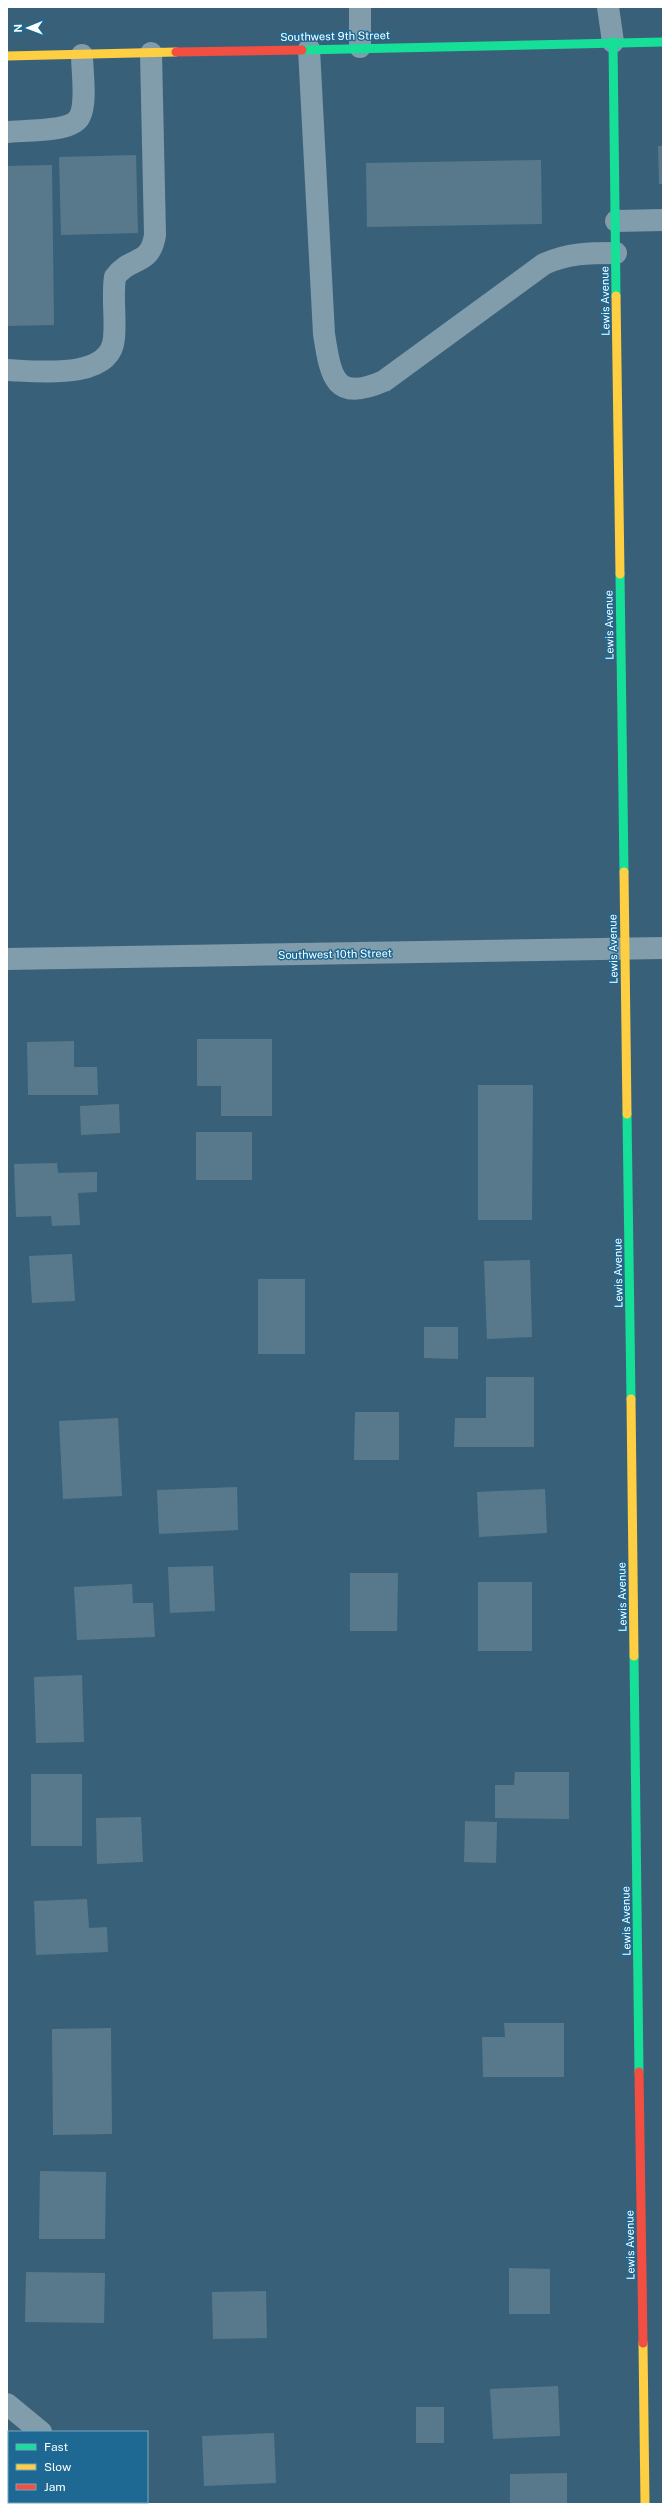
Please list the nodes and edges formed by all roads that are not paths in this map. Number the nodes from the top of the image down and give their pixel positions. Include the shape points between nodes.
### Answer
1 (360, 7) edge
2 (608, 7) edge
3 (613, 42) junction
4 (663, 42) edge
5 (360, 48) junction
6 (309, 49) junction
7 (151, 53) junction
8 (82, 55) junction
9 (7, 56) edge
10 (7, 132) edge
11 (663, 220) edge
12 (616, 222) junction
13 (616, 253) junction
14 (7, 370) edge
15 (663, 948) edge
16 (626, 949) junction
17 (7, 959) edge
18 (7, 2404) edge
19 (40, 2431) edge
20 (645, 2504) edge

1 - 5 street
2 - 3 street
3 - 4 street, Southwest 9th Street
3 - 5 street, Southwest 9th Street
3 - 12 street, Lewis Avenue
5 - 6 street, Southwest 9th Street
6 - 7 street, Southwest 9th Street
6 - 13 street via 324,334 337,383 348,390 367,388 384,381 544,264 561,256
7 - 8 street, Southwest 9th Street
7 - 14 street via 155,235 153,249 145,257 121,269 115,276 112,348 105,358 96,364 80,369
8 - 9 street, Southwest 9th Street
8 - 10 street via 83,107 80,118 69,125 48,130
11 - 12 street
12 - 13 street, Lewis Avenue
13 - 16 street, Lewis Avenue
15 - 16 street, Southwest 10th Street
16 - 17 street, Southwest 10th Street
16 - 20 street, Lewis Avenue
18 - 19 street

